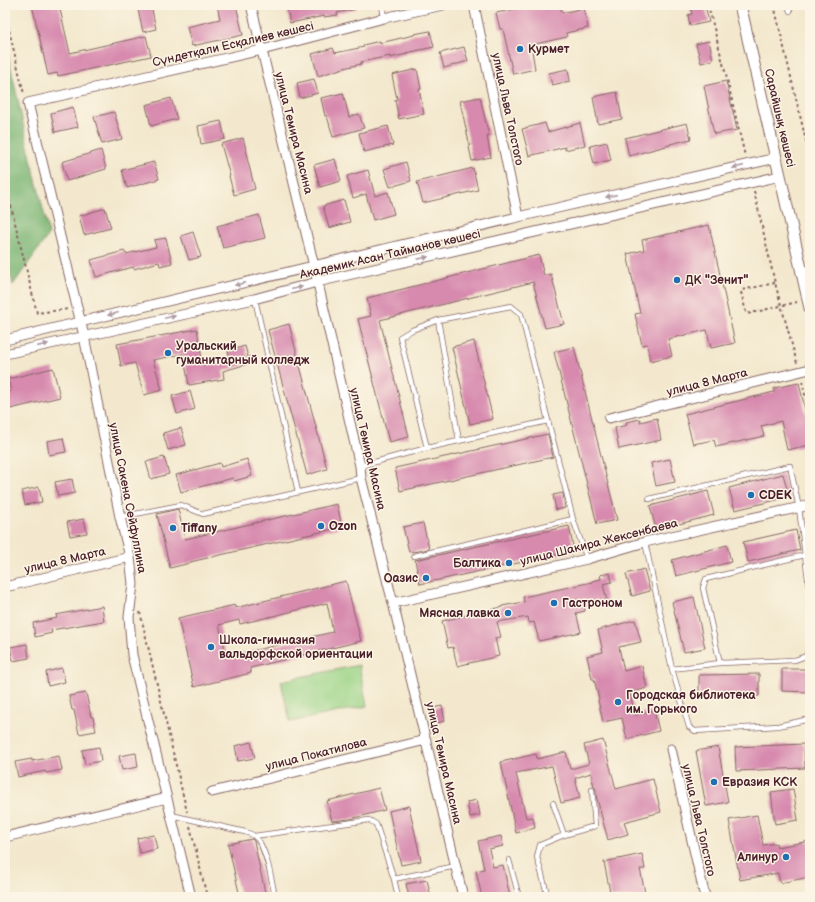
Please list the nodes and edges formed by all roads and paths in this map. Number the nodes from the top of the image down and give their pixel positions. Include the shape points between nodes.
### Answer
1 (251, 5) edge
2 (382, 5) edge
3 (443, 5) edge
4 (474, 5) edge
5 (708, 5) edge
6 (740, 5) edge
7 (774, 5) edge
8 (788, 5) edge
9 (790, 11) dead end
10 (5, 13) edge
11 (384, 18) junction
12 (6, 22) edge
13 (262, 50) junction
14 (28, 104) junction
15 (776, 158) junction
16 (810, 158) edge
17 (747, 165) junction
18 (780, 176) junction
19 (5, 182) edge
20 (752, 183) junction
21 (518, 217) junction
22 (314, 266) junction
23 (317, 282) junction
24 (775, 283) junction
25 (254, 298) junction
26 (809, 303) edge
27 (780, 306) junction
28 (77, 309) junction
29 (438, 320) junction
30 (80, 322) junction
31 (84, 336) junction
32 (5, 340) edge
33 (5, 354) edge
34 (810, 369) edge
35 (800, 372) junction
36 (810, 417) edge
37 (610, 418) dead end
38 (548, 421) junction
39 (459, 441) junction
40 (427, 448) junction
41 (360, 466) junction
42 (361, 478) junction
43 (298, 492) junction
44 (649, 499) dead end
45 (810, 505) edge
46 (799, 508) junction
47 (120, 517) junction
48 (572, 519) junction
49 (645, 542) junction
50 (805, 555) junction
51 (414, 556) dead end
52 (130, 557) junction
53 (587, 559) junction
54 (5, 587) edge
55 (810, 596) edge
56 (393, 603) junction
57 (139, 607) dead end
58 (810, 647) edge
59 (720, 663) junction
60 (672, 669) junction
61 (810, 718) edge
62 (426, 740) junction
63 (671, 749) dead end
64 (592, 790) dead end
65 (212, 792) dead end
66 (167, 798) junction
67 (553, 804) dead end
68 (171, 815) junction
69 (189, 819) junction
70 (254, 836) junction
71 (564, 836) junction
72 (5, 837) edge
73 (509, 860) dead end
74 (456, 866) junction
75 (394, 879) junction
76 (191, 897) edge
77 (207, 897) edge
78 (275, 897) edge
79 (398, 897) edge
80 (463, 897) edge
81 (519, 897) edge
82 (548, 897) edge
83 (705, 897) edge

1 - 13 street, улица Темира Масина
2 - 11 lane
3 - 11 street, Сүндетқали Есқалиев көшесі
4 - 21 street, улица Льва Толстого
5 - 17 path
6 - 15 street, Сарайшық көшесі
7 - 16 path
8 - 9 lane
10 - 12 path
11 - 13 street, Сүндетқали Есқалиев көшесі
12 - 14 path via 22,90
13 - 14 street, Сүндетқали Есқалиев көшесі
13 - 22 street, улица Темира Масина
14 - 28 street, улица Сакена Сейфуллина
15 - 17 street, Академик Асан Тайманов көшесі
15 - 18 street, Сарайшық көшесі
17 -> 21 street, Академик Асан Тайманов көшесі
18 - 20 street, Академик Асан Тайманов көшесі
18 - 26 street, Сарайшық көшесі
19 - 28 path via 37,313
23 -> 20 street, Академик Асан Тайманов көшесі
20 - 24 path
21 - 22 street, Академик Асан Тайманов көшесі
22 - 23 street, улица Темира Масина
22 -> 30 street, Академик Асан Тайманов көшесі
25 -> 23 street, Академик Асан Тайманов көшесі
23 - 41 street, улица Темира Масина
24 - 27 path
24 - 27 path via 742,290 744,306 749,314
31 -> 25 street, Академик Асан Тайманов көшесі
25 - 43 lane
26 - 27 path
27 - 35 path
28 - 30 street, улица Сакена Сейфуллина
29 - 38 lane via 512,306 521,314
29 - 39 lane
29 - 40 lane via 400,337
30 - 31 street, улица Сакена Сейфуллина
30 - 32 street, Академик Асан Тайманов көшесі
33 -> 31 street, Академик Асан Тайманов көшесі
31 - 47 street, улица Сакена Сейфуллина
34 - 35 street, улица 8 Марта
35 - 36 path
35 - 37 street, улица 8 Марта
38 - 39 lane
38 - 48 lane
39 - 40 lane
40 - 41 lane
41 - 42 street, улица Темира Масина
42 - 43 lane
42 - 56 street, улица Темира Масина
43 - 47 lane via 203,514 181,505
44 - 46 lane via 790,466
45 - 46 street, улица Шакира Жексенбаева
46 - 49 street, улица Шакира Жексенбаева
46 - 50 lane
47 - 52 street, улица Сакена Сейфуллина
48 - 51 lane
48 - 53 lane
49 - 53 street, улица Шакира Жексенбаева
49 - 60 lane
50 - 55 lane
50 - 59 lane via 706,579 703,588
52 - 54 street, улица 8 Марта
52 - 66 street, улица Сакена Сейфуллина via 133,584 129,617 132,655
53 - 56 street, улица Шакира Жексенбаева
56 - 62 street, улица Темира Масина
57 - 69 path
58 - 59 lane via 806,656 795,660
59 - 60 lane
60 - 61 lane via 689,727 695,731 778,726
62 - 65 street, улица Покатилова
62 - 74 street, улица Темира Масина
63 - 83 street, улица Льва Толстого
64 - 71 lane via 595,826
66 - 68 street, улица Сакена Сейфуллина
66 - 72 street
67 - 71 lane
68 - 69 lane
68 - 76 street, улица Сакена Сейфуллина
69 - 70 lane
69 - 77 path
70 - 75 lane via 369,820 376,824
70 - 78 lane via 263,850
71 - 82 lane via 540,845 538,851 537,857
73 - 81 lane
74 - 75 lane
74 - 80 street, улица Темира Масина
75 - 79 lane

